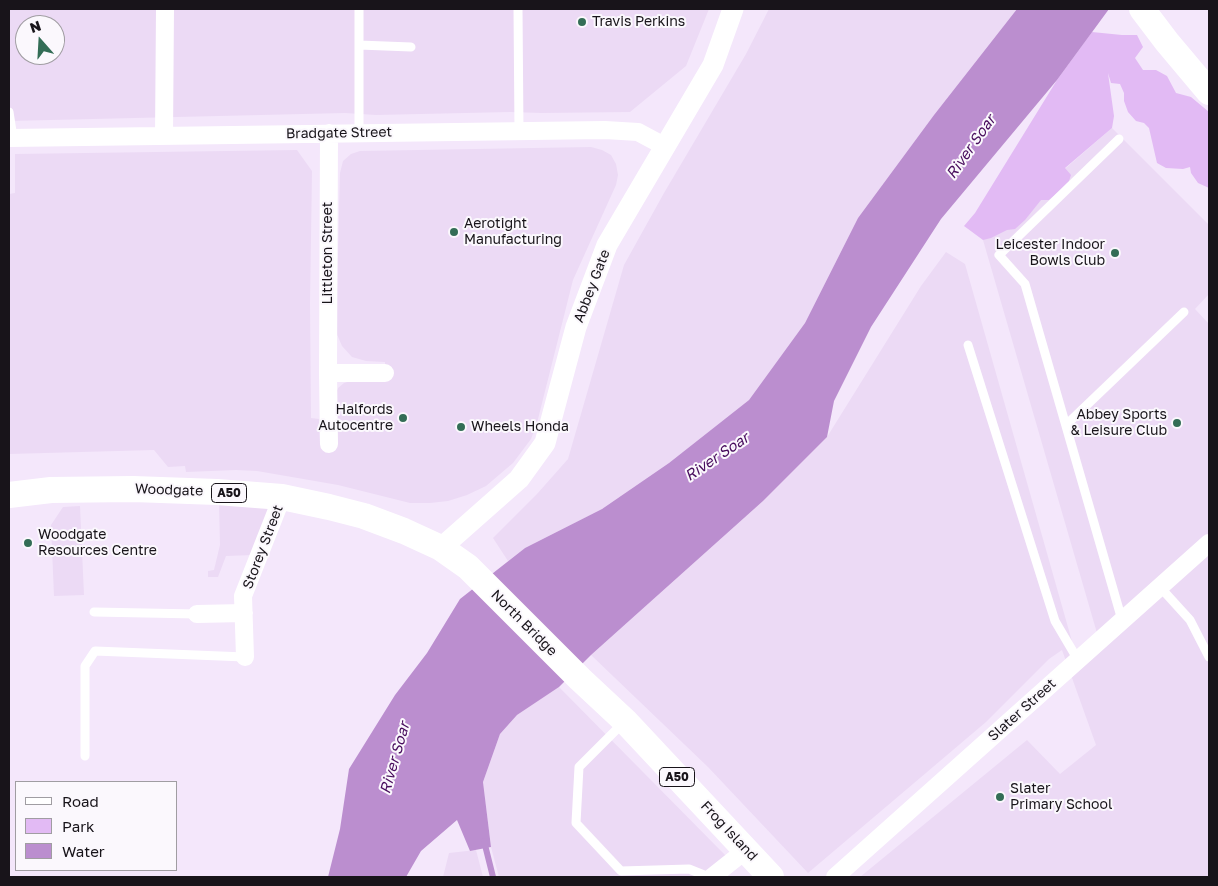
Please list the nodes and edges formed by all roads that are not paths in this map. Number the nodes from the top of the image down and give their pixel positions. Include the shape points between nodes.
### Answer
1 (165, 9) edge
2 (359, 9) edge
3 (518, 9) edge
4 (733, 9) edge
5 (1135, 9) edge
6 (1142, 9) edge
7 (1167, 42) junction
8 (359, 45) junction
9 (411, 47) dead end
10 (1209, 92) edge
11 (9, 112) edge
12 (519, 131) junction
13 (359, 133) junction
14 (329, 134) junction
15 (164, 136) junction
16 (11, 138) edge
17 (1119, 139) dead end
18 (666, 147) junction
19 (1184, 312) dead end
20 (968, 344) dead end
21 (385, 372) dead end
22 (328, 373) junction
23 (1066, 425) junction
24 (329, 444) dead end
25 (9, 495) edge
26 (282, 497) junction
27 (1209, 543) edge
28 (441, 548) junction
29 (1160, 587) junction
30 (94, 612) dead end
31 (244, 613) junction
32 (197, 614) joint
33 (1122, 620) junction
34 (245, 657) joint
35 (1209, 657) edge
36 (1078, 660) junction
37 (580, 679) joint
38 (625, 721) junction
39 (85, 756) dead end
40 (746, 850) junction
41 (767, 876) edge
42 (710, 877) edge
43 (836, 877) edge

1 - 15 street
2 - 8 lane
3 - 12 lane
4 - 18 street, Abbey Gate via 714,64
5 - 7 street
6 - 7 main road
7 - 10 main road
8 - 9 lane
8 - 13 lane
11 - 16 lane
12 - 13 street, Bradgate Street
12 - 18 street, Bradgate Street via 638,132
13 - 14 street, Bradgate Street
14 - 15 street, Bradgate Street
14 - 22 street, Littleton Street
15 - 16 street, Bradgate Street
17 - 23 lane via 999,255 1025,284
18 - 28 street, Abbey Gate via 607,245 576,327 545,443 519,479
19 - 23 lane
20 - 36 lane via 1055,621
21 - 22 street
22 - 24 street, Littleton Street
23 - 33 lane
25 - 26 main road, Woodgate / A50 via 51,490 133,489
26 - 28 main road, Woodgate / A50 via 364,516
26 - 31 street, Storey Street via 243,596
27 - 29 street, Slater Street
28 - 37 main road, North Bridge / A50 via 468,567
29 - 33 street, Slater Street
29 - 35 lane via 1190,620
30 - 32 lane
31 - 32 street
31 - 34 street, Storey Street
33 - 36 street, Slater Street
34 - 39 lane via 95,651 84,666
36 - 43 street, Slater Street
37 - 38 main road, Frog Island / A50
38 - 40 main road, Frog Island / A50
38 - 42 lane via 579,767 576,824 621,871 689,869
40 - 41 main road, Frog Island / A50
40 - 42 street

